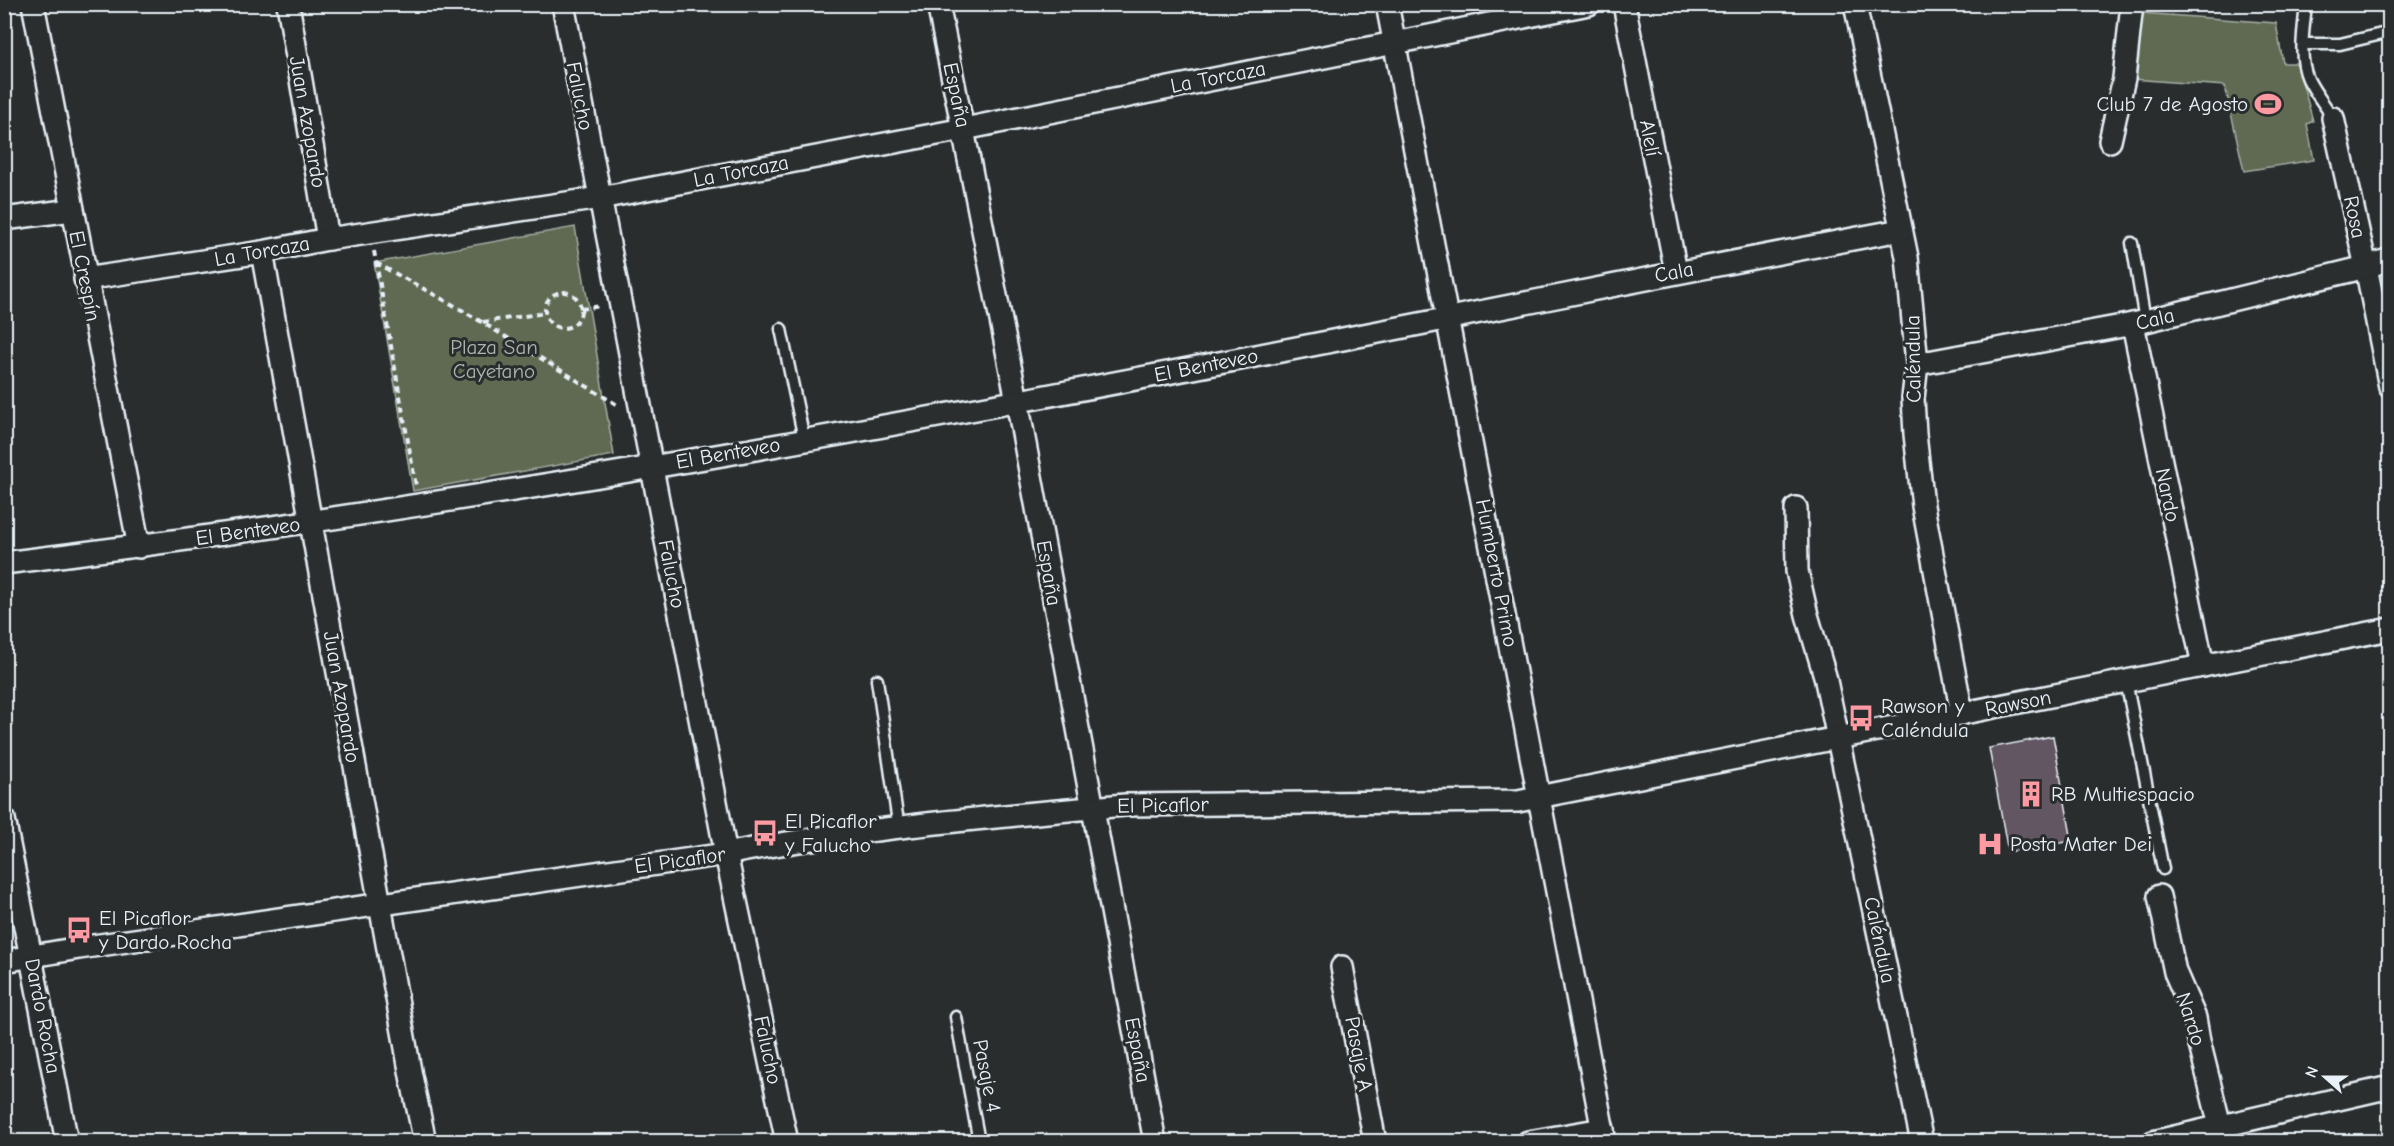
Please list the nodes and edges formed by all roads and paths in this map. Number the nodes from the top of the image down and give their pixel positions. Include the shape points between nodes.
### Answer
1 (33, 4) edge
2 (288, 4) edge
3 (563, 4) edge
4 (938, 4) edge
5 (1387, 4) edge
6 (1588, 4) edge
7 (1624, 4) edge
8 (1855, 4) edge
9 (2132, 4) edge
10 (2306, 4) edge
11 (2390, 32) edge
12 (1394, 42) junction
13 (2302, 44) junction
14 (2333, 118) joint
15 (964, 129) junction
16 (2110, 141) dead end
17 (600, 198) junction
18 (72, 210) junction
19 (4, 219) edge
20 (1901, 231) junction
21 (371, 232) junction
22 (328, 239) junction
23 (2132, 243) dead end
24 (262, 252) junction
25 (2390, 259) edge
26 (376, 263) junction
27 (2366, 267) junction
28 (1676, 272) junction
29 (85, 279) junction
30 (545, 313) junction
31 (1447, 318) junction
32 (482, 322) junction
33 (2139, 323) junction
34 (782, 329) dead end
35 (1917, 364) junction
36 (2390, 387) edge
37 (1017, 401) junction
38 (643, 420) junction
39 (804, 439) junction
40 (652, 467) junction
41 (419, 504) junction
42 (1796, 508) dead end
43 (310, 522) junction
44 (139, 547) junction
45 (4, 563) edge
46 (2390, 629) edge
47 (2202, 666) junction
48 (878, 680) dead end
49 (2126, 681) junction
50 (1962, 714) junction
51 (1838, 739) junction
52 (1540, 798) junction
53 (1092, 808) junction
54 (4, 819) edge
55 (899, 829) junction
56 (726, 854) junction
57 (2163, 869) dead end
58 (2158, 896) dead end
59 (379, 903) junction
60 (32, 956) junction
61 (4, 961) edge
62 (1342, 967) dead end
63 (956, 1017) dead end
64 (2390, 1087) edge
65 (2222, 1134) edge
66 (1604, 1135) edge
67 (67, 1142) edge
68 (425, 1142) edge
69 (788, 1142) edge
70 (980, 1142) edge
71 (1155, 1142) edge
72 (1376, 1142) edge
73 (1528, 1142) edge
74 (1922, 1142) edge
75 (2153, 1142) edge

1 - 18 street, El Crespín
2 - 22 street, Juan Azopardo
3 - 17 street, Falucho
4 - 15 street, España
5 - 12 street, Humberto Primo
6 - 12 street, La Torcaza
7 - 28 street, Alelí
8 - 20 street, Caléndula
9 - 16 street via 2124,78
10 - 13 lane
11 - 13 lane via 2340,44
12 - 15 street, La Torcaza
12 - 31 street, Humberto Primo
13 - 14 lane via 2308,79
14 - 27 street, Rosa
15 - 17 street, La Torcaza
15 - 37 street, España
17 - 21 street, La Torcaza
17 - 38 street, Falucho
18 - 19 street
18 - 29 street, El Crespín
20 - 28 street, Cala
20 - 35 street, Caléndula
21 - 22 street, La Torcaza
21 - 26 path
22 - 24 street, La Torcaza
23 - 33 lane
24 - 29 street, La Torcaza
24 - 43 street, Juan Azopardo
25 - 27 street, Cala
26 - 32 path
26 - 41 path
27 - 33 street, Cala
27 - 36 street, Rosa
28 - 31 street, Cala
29 - 44 street, El Crespín
30 - 30 path via 553,326 565,328 576,323 581,311 578,300 569,293 557,292 548,299
30 - 32 path
31 - 37 street, El Benteveo
31 - 52 street, Humberto Primo
32 - 38 path
33 - 35 street, Cala
33 - 47 street, Nardo
34 - 39 lane
35 - 50 street, Caléndula via 1913,398 1923,506
37 - 39 street, El Benteveo
37 - 53 street, España
38 - 40 street, Falucho
39 - 40 street, El Benteveo
40 - 41 street, El Benteveo
40 - 56 street, Falucho
41 - 43 street, El Benteveo
42 - 51 street, Caléndula via 1797,571
43 - 44 street, El Benteveo
43 - 59 street, Juan Azopardo
44 - 45 street, El Benteveo
46 - 47 street, Rawson
47 - 49 street, Rawson
48 - 55 lane
49 - 50 street, Rawson
49 - 57 lane
50 - 51 street, Rawson
51 - 52 street, Rawson
51 - 74 street, Caléndula
52 - 53 street, El Picaflor via 1500,802
52 - 66 street, Humberto Primo
53 - 55 street, El Picaflor
53 - 71 street, España
54 - 60 street, Dardo Rocha
55 - 56 street, El Picaflor
56 - 59 street, El Picaflor
56 - 69 street, Falucho
58 - 65 street, Nardo via 2175,972 2195,1018
59 - 60 street, El Picaflor
59 - 68 street, Juan Azopardo
60 - 61 street, El Picaflor
60 - 67 street, Dardo Rocha
62 - 72 street, Pasaje A
63 - 70 lane, Pasaje 4
64 - 65 street
65 - 75 street
66 - 73 street

